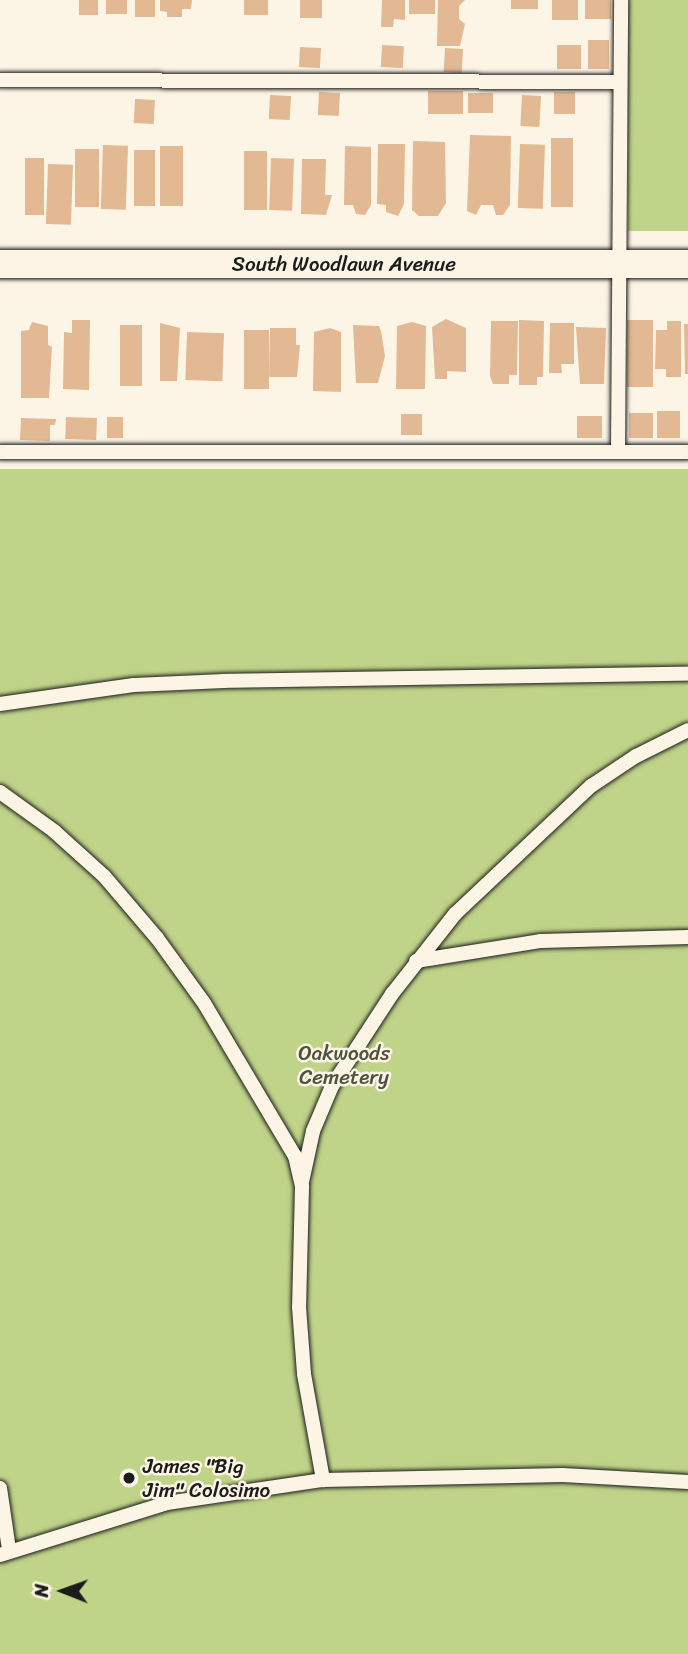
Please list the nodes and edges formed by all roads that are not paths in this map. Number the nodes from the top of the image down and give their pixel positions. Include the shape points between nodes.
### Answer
1 (621, 0) edge
2 (0, 80) edge
3 (620, 82) junction
4 (0, 264) edge
5 (620, 264) junction
6 (688, 264) edge
7 (0, 452) edge
8 (618, 452) junction
9 (688, 452) edge
10 (688, 674) edge
11 (0, 704) edge
12 (688, 730) edge
13 (0, 792) edge
14 (688, 937) edge
15 (416, 961) junction
16 (302, 1187) junction
17 (323, 1480) junction
18 (688, 1482) edge
19 (0, 1488) edge
20 (5, 1553) edge

1 - 3 lane
2 - 3 lane
3 - 5 lane
4 - 5 street, South Woodlawn Avenue
5 - 6 street, South Woodlawn Avenue
5 - 8 lane
7 - 8 lane
8 - 9 lane
10 - 11 lane via 225,681 134,685
12 - 15 lane via 636,756 550,821 455,914
13 - 16 lane via 54,831 104,876 157,938 204,1003 279,1126 295,1156
14 - 15 lane via 541,941
15 - 16 lane via 332,1086 313,1131
16 - 17 lane via 299,1307 304,1374
17 - 18 lane via 563,1475
17 - 20 lane via 167,1503
19 - 20 lane

